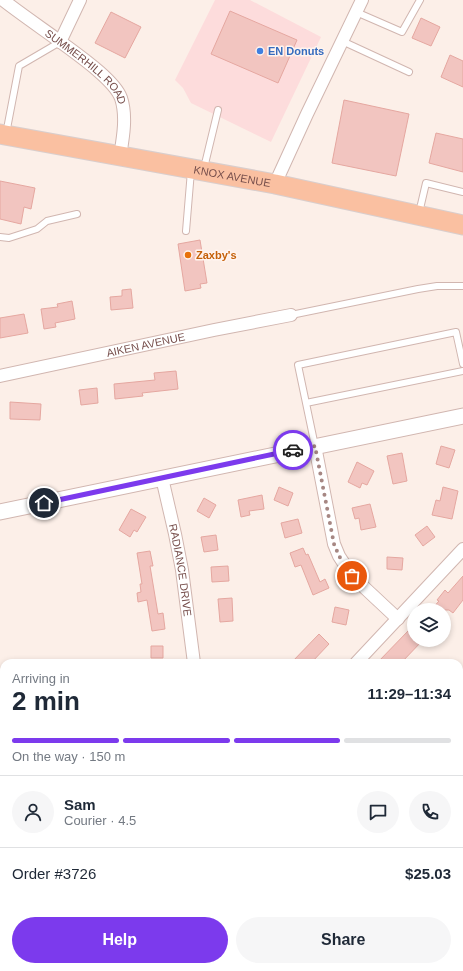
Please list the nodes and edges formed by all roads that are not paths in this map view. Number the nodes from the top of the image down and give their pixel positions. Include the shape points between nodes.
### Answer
1 (3, 0) edge
2 (80, 0) edge
3 (362, 0) edge
4 (420, 0) edge
5 (356, 12) junction
6 (342, 41) junction
7 (60, 42) junction
8 (409, 72) dead end
9 (218, 110) dead end
10 (3, 134) edge
11 (120, 156) junction
12 (197, 169) junction
13 (275, 184) junction
14 (463, 192) edge
15 (77, 214) dead end
16 (418, 215) junction
17 (462, 223) edge
18 (186, 231) dead end
19 (0, 237) edge
20 (463, 286) edge
21 (291, 315) joint
22 (463, 330) edge
23 (456, 332) junction
24 (463, 364) edge
25 (463, 370) edge
26 (0, 376) edge
27 (306, 403) junction
28 (463, 416) edge
29 (315, 446) junction
30 (162, 478) junction
31 (0, 512) edge
32 (463, 548) edge
33 (398, 619) junction
34 (193, 659) edge
35 (360, 659) edge

1 - 7 street, SUMMERHILL ROAD
2 - 7 street
3 - 5 street
4 - 5 lane via 402,32
5 - 6 street
6 - 8 lane
6 - 13 street
7 - 10 lane via 19,66
7 - 11 street, SUMMERHILL ROAD via 96,69 120,96 123,108
9 - 12 lane
10 - 11 main road, KNOX AVENUE
11 - 12 main road, KNOX AVENUE
12 - 13 main road, KNOX AVENUE
12 - 18 lane
13 - 16 main road, KNOX AVENUE
14 - 16 lane via 426,183
15 - 19 lane via 47,221 37,229 9,238
16 - 17 main road, KNOX AVENUE
20 - 21 lane via 418,289
21 - 26 street, AIKEN AVENUE
22 - 23 lane
23 - 24 lane
23 - 27 lane via 298,365
25 - 27 lane
27 - 29 lane
28 - 29 street
29 - 30 street
29 - 33 street via 334,544 339,556 352,576
30 - 31 street
30 - 34 street, RADIANCE DRIVE via 182,570
32 - 33 street
33 - 35 street

